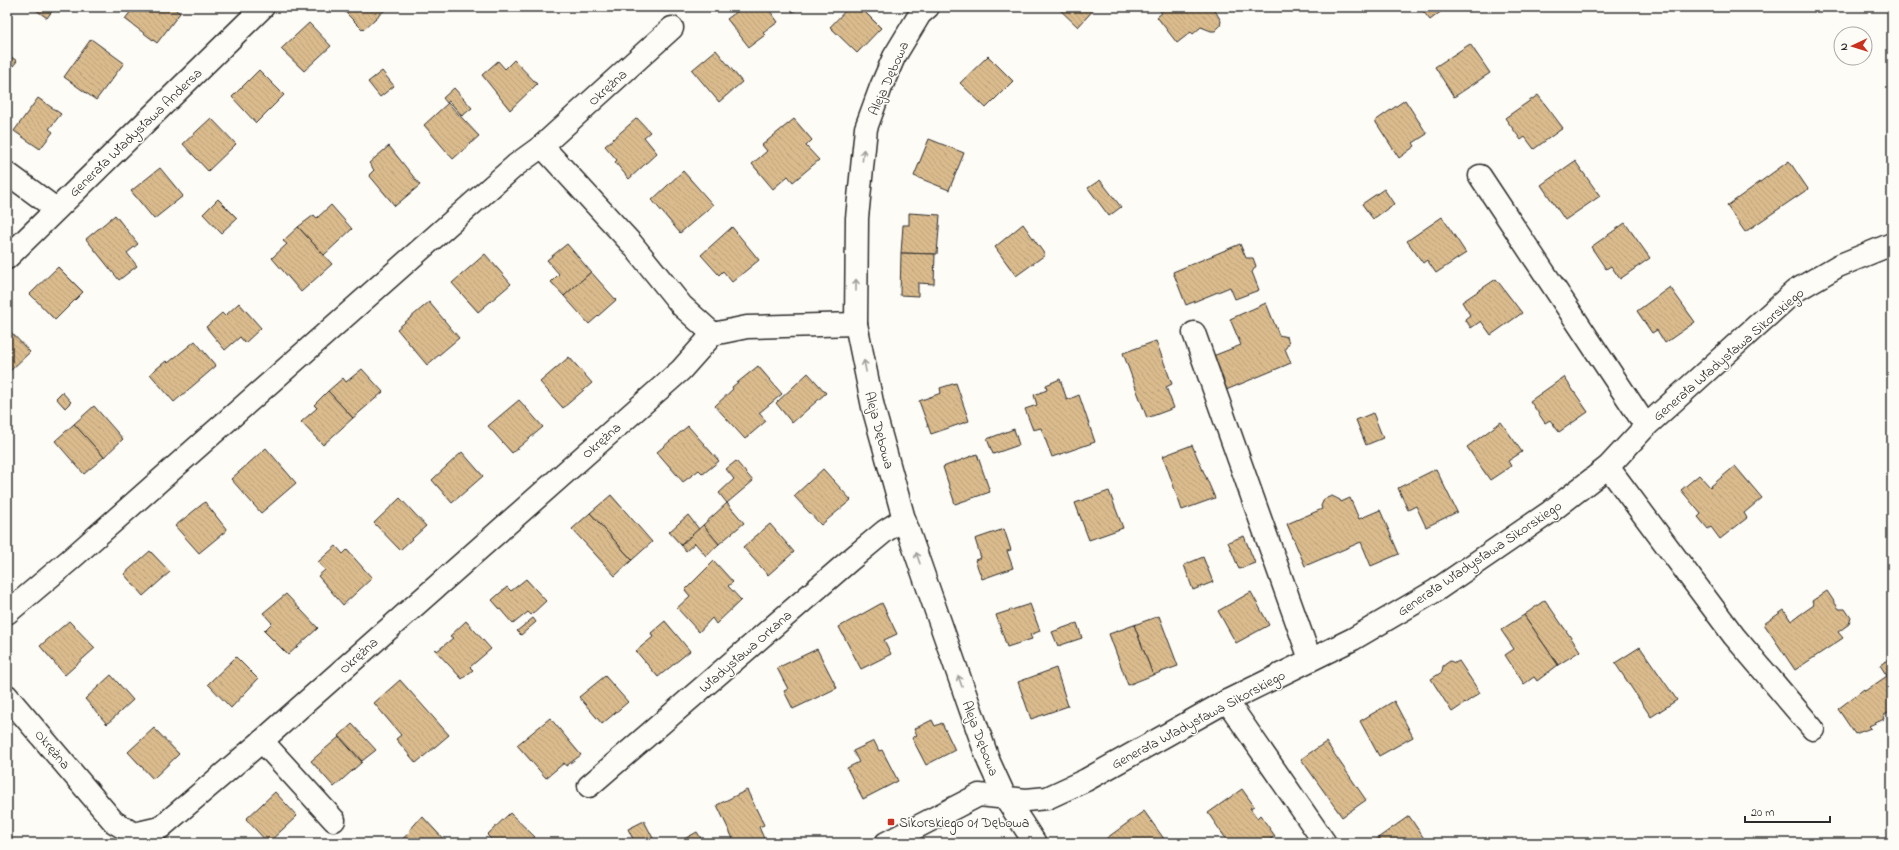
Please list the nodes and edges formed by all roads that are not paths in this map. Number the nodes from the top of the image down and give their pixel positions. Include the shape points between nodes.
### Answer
1 (263, 7) edge
2 (928, 7) edge
3 (672, 28) dead end
4 (542, 146) junction
5 (7, 173) edge
6 (1480, 176) dead end
7 (56, 209) junction
8 (1892, 244) edge
9 (7, 258) edge
10 (856, 324) junction
11 (713, 334) junction
12 (1194, 334) dead end
13 (1646, 426) junction
14 (1608, 467) junction
15 (904, 518) junction
16 (7, 613) edge
17 (1310, 659) junction
18 (7, 696) edge
19 (1227, 701) junction
20 (1813, 730) dead end
21 (262, 741) junction
22 (588, 786) dead end
23 (1005, 797) junction
24 (334, 820) dead end
25 (886, 843) edge
26 (1035, 843) edge
27 (1325, 843) edge

1 - 7 street, Generała Władysława Andersa
10 -> 2 street, Aleja Dębowa via 857,218 866,128 894,57 920,14
3 - 4 street, Okrężna
4 - 11 street via 632,244 682,306
4 - 16 street, Okrężna via 510,171 72,559
5 - 7 street
6 - 13 street
7 - 9 street, Generała Władysława Andersa
8 - 13 street, Generała Władysława Sikorskiego via 1838,266 1795,291
10 - 11 street via 747,327
15 -> 10 street, Aleja Dębowa via 873,407
11 - 21 street, Okrężna via 681,370
12 - 17 street
13 - 14 street, Generała Władysława Sikorskiego
14 - 17 street, Generała Władysława Sikorskiego via 1550,512 1435,591 1353,639
14 - 20 street via 1734,636
15 - 22 street, Władysława Orkana via 855,556
23 -> 15 street, Aleja Dębowa via 989,762
17 - 19 street, Generała Władysława Sikorskiego
18 - 21 street, Okrężna via 114,822 134,834 160,828
19 - 23 street, Generała Władysława Sikorskiego via 1086,780 1047,798 1026,800
19 - 27 street
21 - 24 street
23 - 25 street, Generała Władysława Sikorskiego via 979,795
23 - 26 street, Aleja Dębowa

